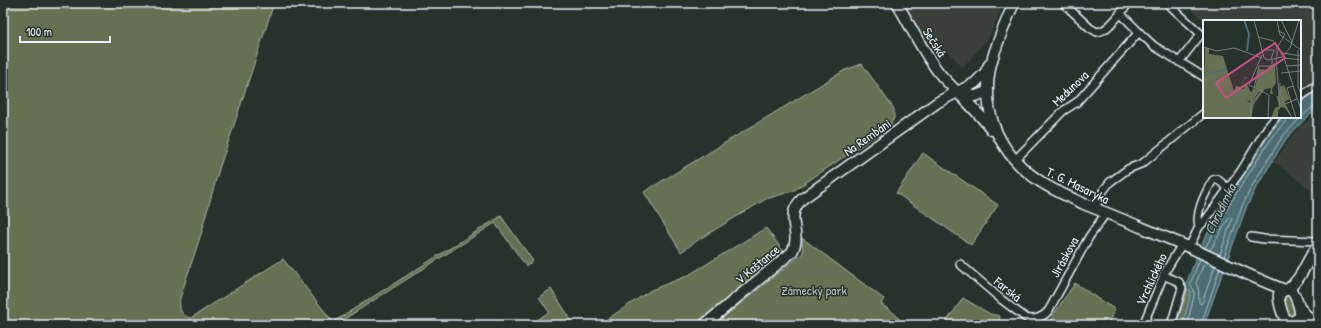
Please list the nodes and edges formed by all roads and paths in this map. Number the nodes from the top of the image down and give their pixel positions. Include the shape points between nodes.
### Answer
1 (897, 3) edge
2 (1014, 3) edge
3 (1063, 3) edge
4 (1129, 3) edge
5 (1167, 3) edge
6 (1120, 13) junction
7 (1139, 32) junction
8 (994, 54) junction
9 (1179, 62) junction
10 (1203, 77) edge
11 (1318, 84) edge
12 (970, 85) junction
13 (988, 91) junction
14 (959, 93) junction
15 (1301, 96) edge
16 (1203, 114) edge
17 (1275, 118) edge
18 (1012, 156) junction
19 (1228, 188) junction
20 (795, 208) joint
21 (1095, 208) junction
22 (1106, 213) junction
23 (1199, 227) junction
24 (1251, 237) dead end
25 (1318, 241) edge
26 (1318, 246) edge
27 (1187, 247) junction
28 (960, 264) dead end
29 (1306, 266) junction
30 (1246, 274) junction
31 (1163, 275) junction
32 (1286, 290) junction
33 (1278, 300) junction
34 (1298, 304) junction
35 (1283, 312) junction
36 (1046, 314) joint
37 (1294, 322) edge
38 (704, 325) edge
39 (1143, 325) edge
40 (1171, 325) edge
41 (1283, 325) edge
42 (1310, 325) edge
43 (1315, 325) edge

1 - 14 street, Sečská via 930,60
2 - 8 street, T. G. Masaryka
3 - 6 street via 1097,32 1107,28
4 - 6 street
5 - 9 street via 1201,34
6 - 7 street
7 - 9 street via 1154,46
7 - 18 street, Medunova via 1077,102 1063,111
8 - 12 street via 987,70
8 - 13 street, T. G. Masaryka
9 - 10 street
11 - 15 street
12 - 13 street via 978,84
12 - 14 street
13 - 14 street via 976,96
13 - 18 street, T. G. Masaryka via 992,121 997,135
14 - 18 street, Sečská via 981,116
14 - 20 street, Na Rembáni via 933,106 806,196
16 - 21 street via 1143,163 1128,169 1110,182
17 - 19 street
18 - 21 street, T. G. Masaryka via 1045,185
19 - 23 street
19 - 23 street via 1217,179 1213,180 1199,212
20 - 38 street, V Kaštance via 795,241 792,252
21 - 22 street, T. G. Masaryka
22 - 27 street, T. G. Masaryka
22 - 36 street, Jiráskova via 1089,237
23 - 27 street, Vrchlického
24 - 25 street
26 - 29 street
27 - 30 street, T. G. Masaryka
27 - 31 street, Vrchlického
28 - 36 street, Farská via 1026,318 1032,319
29 - 32 street via 1297,281
29 - 34 street via 1298,288
30 - 32 street, T. G. Masaryka
30 - 33 street, T. G. Masaryka via 1272,291
31 - 39 street, Vrchlického
31 - 40 street via 1179,282 1182,288
32 - 33 street via 1280,294
32 - 34 street, T. G. Masaryka via 1293,292
33 - 35 street, T. G. Masaryka
34 - 37 street via 1300,316
34 - 43 street, T. G. Masaryka
35 - 37 street via 1287,320
35 - 41 street, T. G. Masaryka
37 - 42 street via 1303,321

